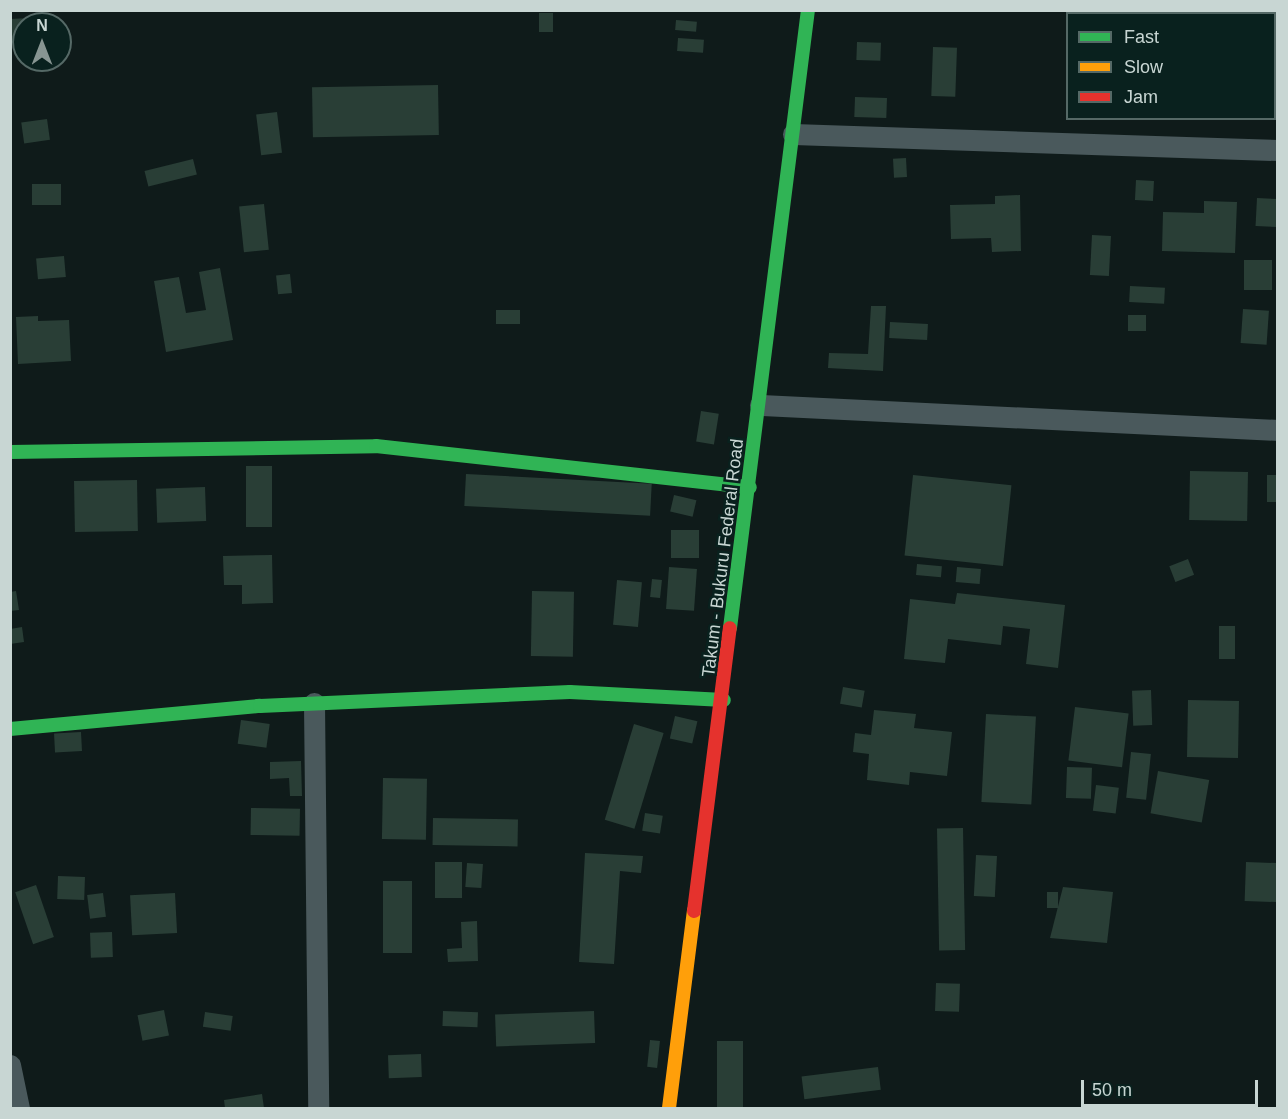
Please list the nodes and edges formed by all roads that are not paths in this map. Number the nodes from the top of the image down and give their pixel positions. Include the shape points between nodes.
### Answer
1 (808, 10) edge
2 (793, 134) junction
3 (1278, 150) edge
4 (760, 405) junction
5 (1278, 430) edge
6 (10, 452) edge
7 (750, 487) junction
8 (724, 700) junction
9 (314, 703) junction
10 (10, 729) edge
11 (10, 1065) edge
12 (19, 1108) edge
13 (318, 1108) edge
14 (669, 1108) edge

1 - 2 street, Takum - Bukuru Federal Road
2 - 3 street
2 - 4 street, Takum - Bukuru Federal Road
4 - 5 street
4 - 7 street, Takum - Bukuru Federal Road
6 - 7 street via 376,446
7 - 8 street, Takum - Bukuru Federal Road
8 - 9 street via 570,692
8 - 14 street, Takum - Bukuru Federal Road
9 - 10 street
9 - 13 street
11 - 12 street

